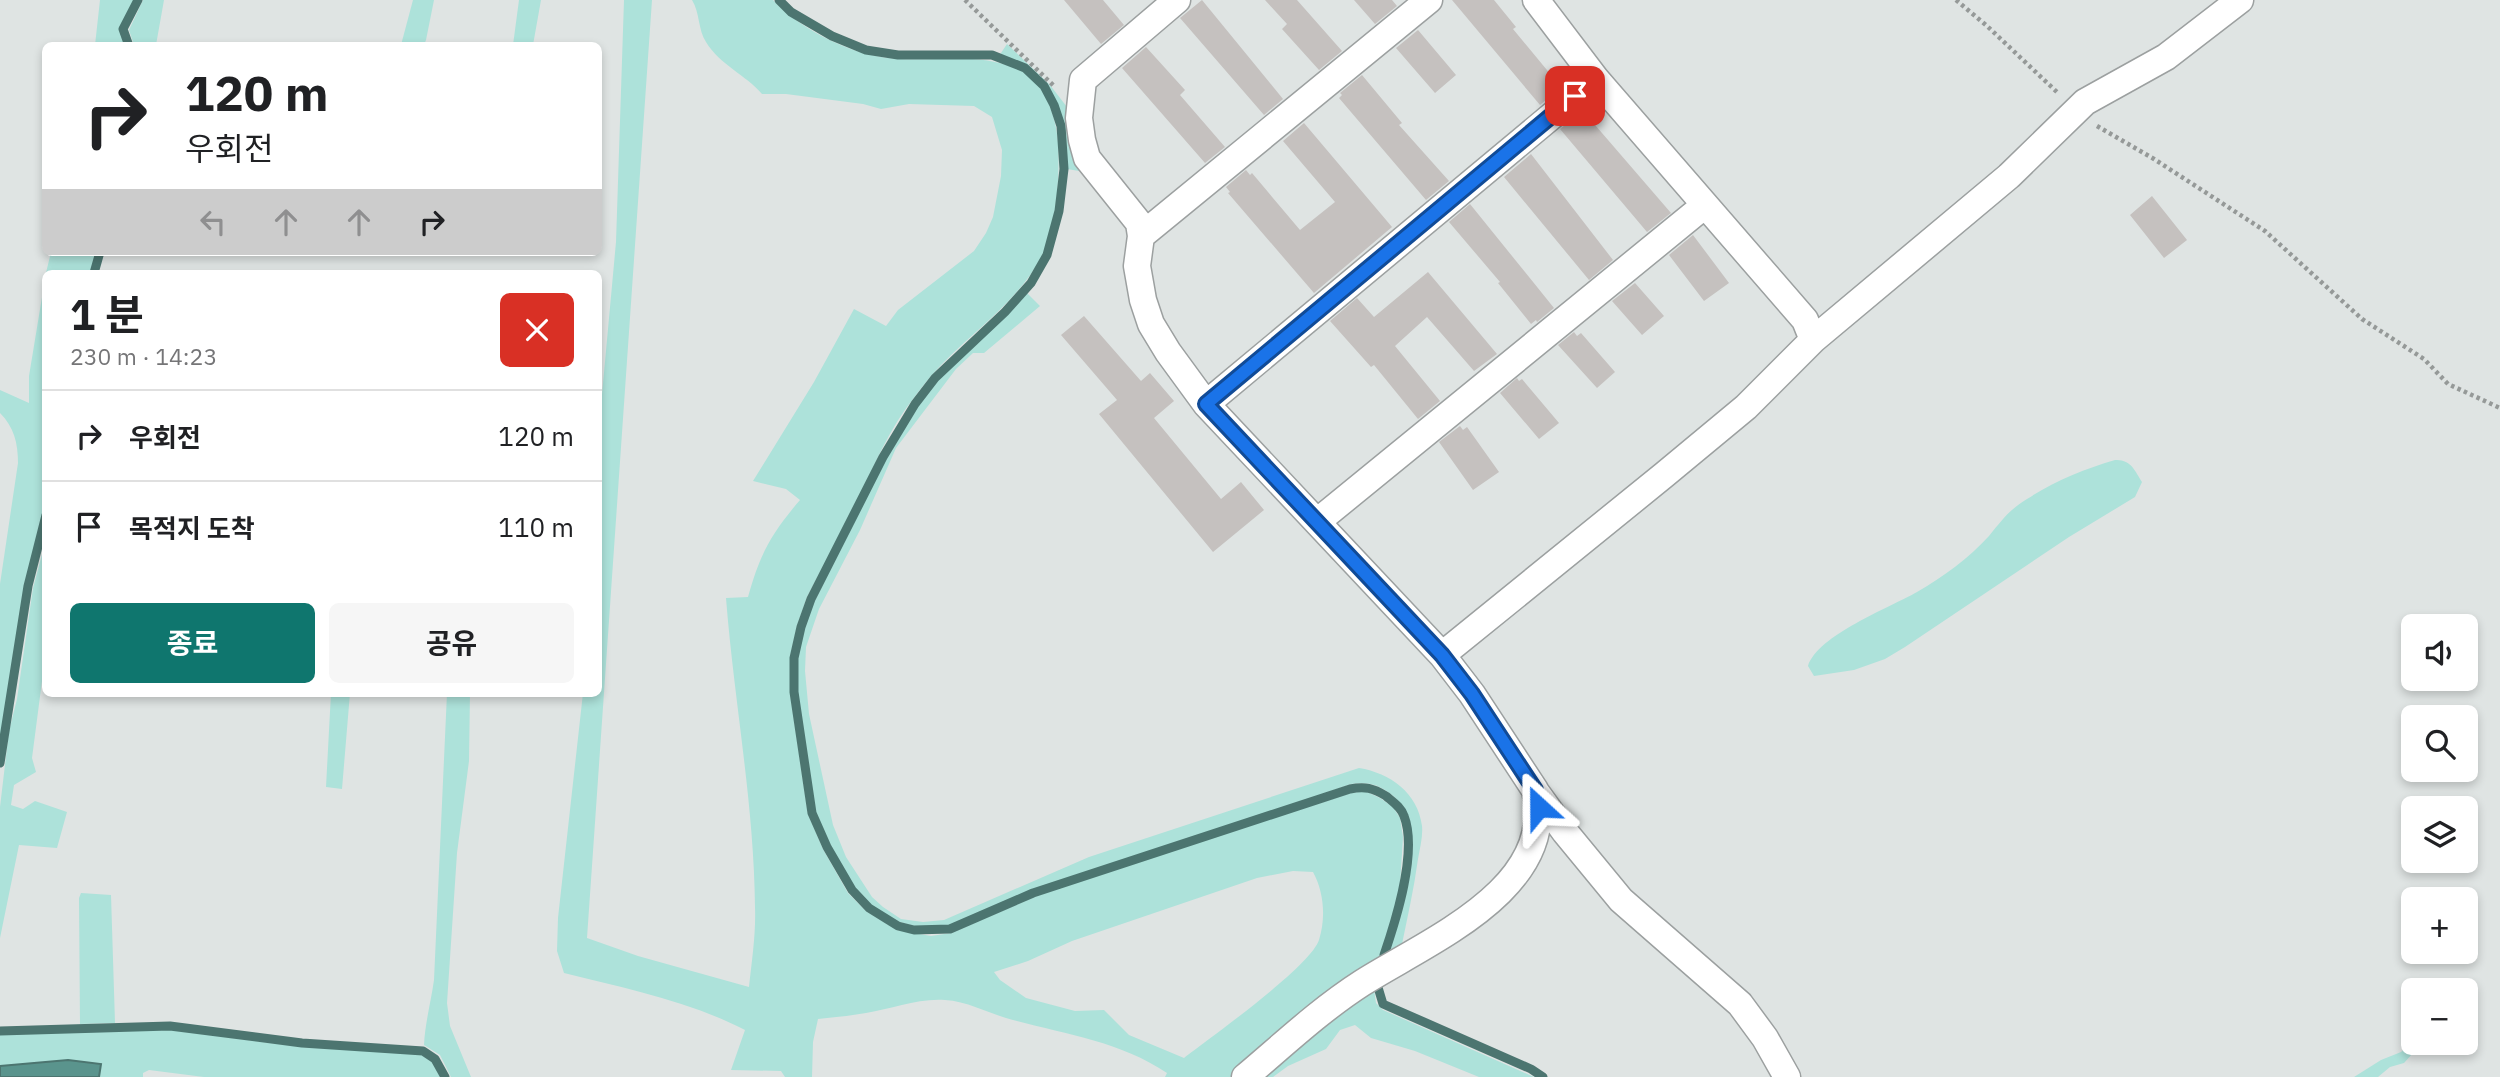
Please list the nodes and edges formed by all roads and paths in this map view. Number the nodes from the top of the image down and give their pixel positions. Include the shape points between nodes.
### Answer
1 (965, 0) edge
2 (1177, 0) edge
3 (1429, 0) edge
4 (1536, 0) edge
5 (1956, 0) edge
6 (2240, 0) edge
7 (1596, 79) junction
8 (2076, 111) junction
9 (1079, 118) junction
10 (1705, 205) junction
11 (1141, 236) junction
12 (1813, 340) junction
13 (1206, 404) junction
14 (2500, 408) edge
15 (1318, 521) junction
16 (1442, 655) junction
17 (1535, 790) junction
18 (1245, 1077) edge
19 (1787, 1077) edge

1 - 9 path via 1052,83
2 - 9 street via 1083,80
3 - 11 street
4 - 7 street
5 - 8 path
6 - 8 street via 2166,57
7 - 10 street
7 - 13 street
8 - 12 street via 2009,176
8 - 14 path via 2265,231 2362,319 2424,359 2448,384
9 - 11 street via 1087,158 1139,223
10 - 12 street via 1805,320
10 - 15 street
11 - 13 street via 1137,266 1151,324
12 - 16 street via 1746,407
13 - 15 street
15 - 16 street
16 - 17 street
17 - 18 street via 1539,807 1532,844 1514,878 1497,896 1360,984
17 - 19 street via 1621,900 1740,1004

